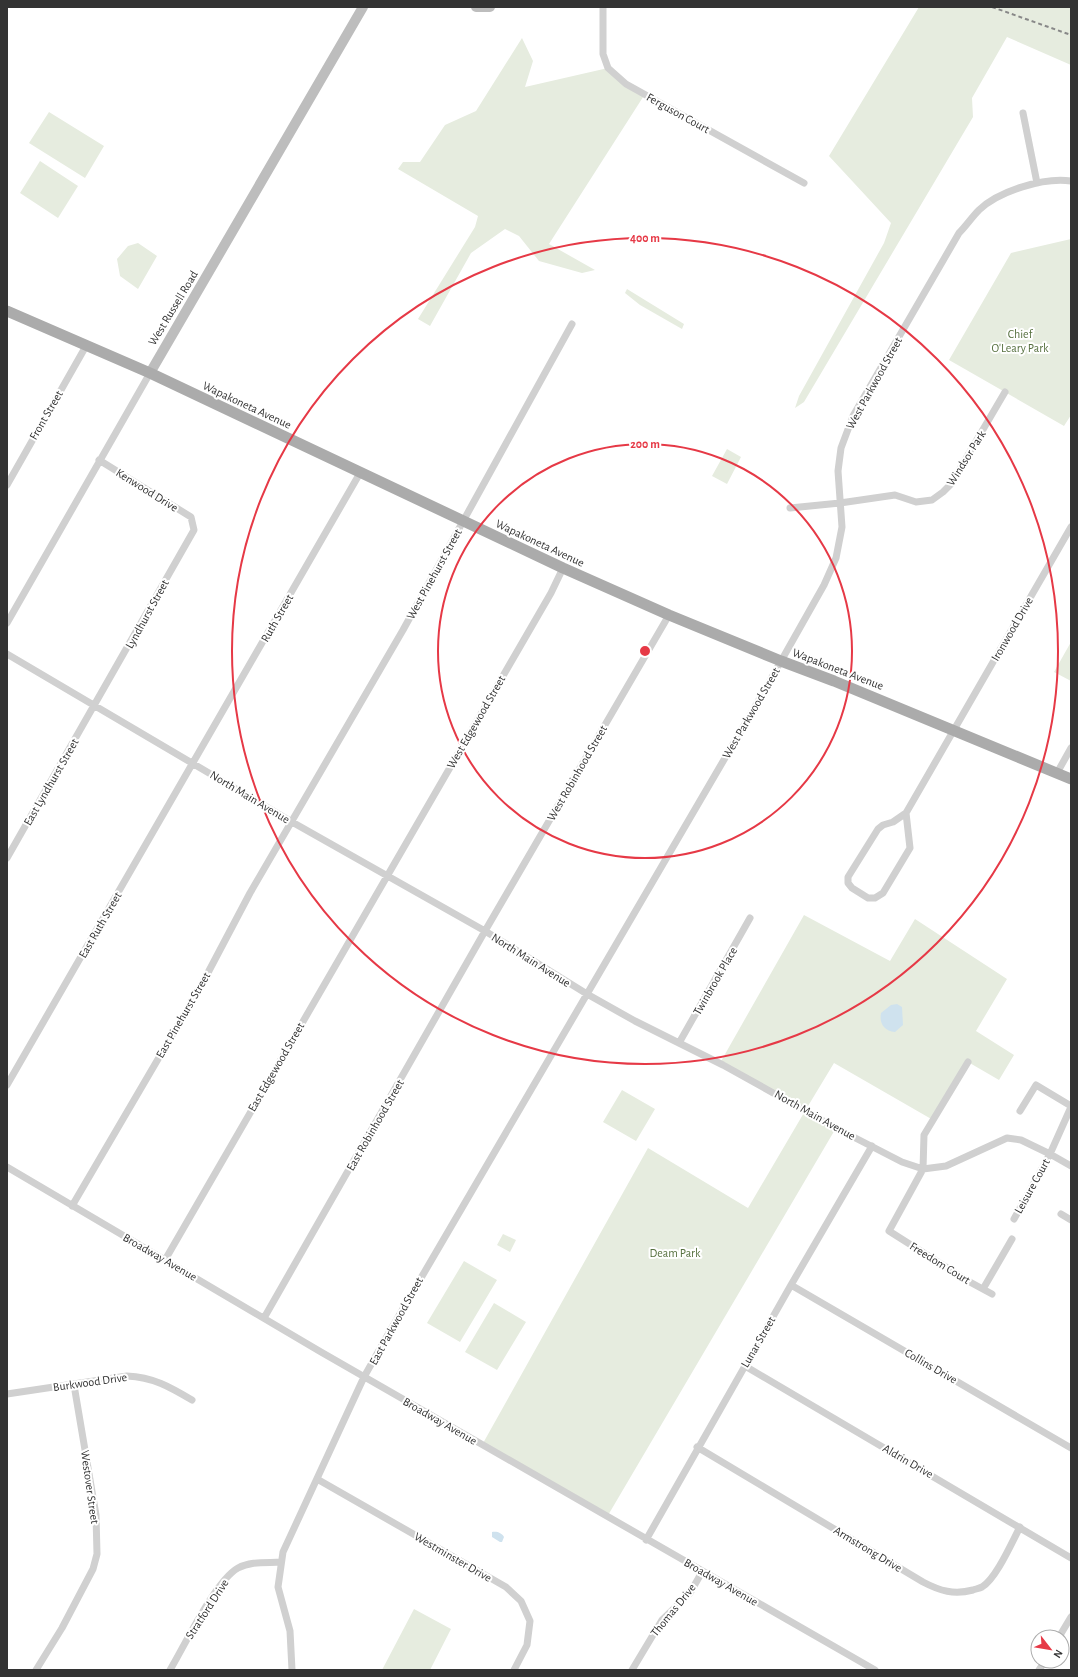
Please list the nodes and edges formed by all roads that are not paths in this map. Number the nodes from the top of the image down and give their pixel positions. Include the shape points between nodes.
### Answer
1 (363, 7) edge
2 (476, 7) edge
3 (490, 7) edge
4 (603, 7) edge
5 (1023, 113) dead end
6 (1071, 181) edge
7 (804, 183) dead end
8 (1037, 183) junction
9 (7, 311) edge
10 (572, 324) dead end
11 (86, 346) junction
12 (150, 373) junction
13 (1005, 392) dead end
14 (99, 460) junction
15 (360, 473) junction
16 (7, 485) edge
17 (840, 503) junction
18 (790, 508) dead end
19 (192, 522) joint
20 (464, 522) junction
21 (1071, 527) edge
22 (563, 568) junction
23 (669, 614) junction
24 (7, 624) edge
25 (7, 654) edge
26 (781, 661) junction
27 (95, 705) junction
28 (954, 730) junction
29 (1071, 748) edge
30 (194, 764) junction
31 (1057, 773) junction
32 (1071, 779) edge
33 (906, 813) junction
34 (292, 822) junction
35 (7, 858) edge
36 (388, 875) junction
37 (750, 918) dead end
38 (485, 931) junction
39 (587, 994) junction
40 (679, 1043) junction
41 (968, 1062) dead end
42 (7, 1085) edge
43 (1071, 1106) edge
44 (1020, 1111) dead end
45 (872, 1146) junction
46 (1050, 1154) junction
47 (1071, 1166) edge
48 (7, 1167) edge
49 (923, 1169) junction
50 (72, 1206) junction
51 (1061, 1214) dead end
52 (1014, 1219) dead end
53 (1071, 1220) edge
54 (1012, 1239) dead end
55 (165, 1260) junction
56 (791, 1285) junction
57 (983, 1289) junction
58 (992, 1294) dead end
59 (264, 1318) junction
60 (744, 1366) junction
61 (364, 1378) junction
62 (74, 1384) junction
63 (7, 1394) edge
64 (192, 1400) dead end
65 (697, 1448) junction
66 (1071, 1448) edge
67 (317, 1479) junction
68 (1020, 1527) junction
69 (646, 1540) junction
70 (1071, 1558) edge
71 (281, 1562) junction
72 (702, 1572) junction
73 (1071, 1617) edge
74 (1064, 1629) edge
75 (36, 1670) edge
76 (170, 1670) edge
77 (292, 1670) edge
78 (514, 1670) edge
79 (632, 1670) edge
80 (875, 1670) edge

1 - 12 main road, West Russell Road
2 - 3 main road
4 - 7 street, Ferguson Court via 603,54 608,68 626,84
5 - 8 street
6 - 8 street, West Parkwood Street
8 - 17 street, West Parkwood Street via 1008,192 980,209 959,233 853,416 841,448 838,471
9 - 11 main road, Wapakoneta Avenue
10 - 20 street, West Pinehurst Street
11 - 12 main road, Wapakoneta Avenue
11 - 16 street, Front Street
12 - 14 street, West Russell Road
12 - 15 main road, Wapakoneta Avenue
13 - 17 street, Windsor Park via 951,484 932,500 916,502 895,495
14 - 19 street, Kenwood Drive via 191,517
14 - 24 street, West Russell Road
15 - 20 main road, Wapakoneta Avenue
15 - 30 street, Ruth Street
17 - 18 street, Windsor Park
17 - 26 street, West Parkwood Street via 842,527 836,558 824,585
19 - 27 street, Lyndhurst Street via 194,530
20 - 22 main road, Wapakoneta Avenue
20 - 34 street, West Pinehurst Street
21 - 28 street, Ironwood Drive
22 - 23 main road, Wapakoneta Avenue
22 - 36 street, West Edgewood Street
23 - 26 main road, Wapakoneta Avenue
23 - 38 street, West Robinhood Street
25 - 27 street, North Main Avenue
26 - 28 main road, Wapakoneta Avenue
26 - 39 street, West Parkwood Street
27 - 30 street, North Main Avenue
27 - 35 street, East Lyndhurst Street
28 - 31 main road, Wapakoneta Avenue
28 - 33 street, Ironwood Drive
29 - 31 street
30 - 34 street, North Main Avenue
30 - 42 street, East Ruth Street
31 - 32 main road, Wapakoneta Avenue
33 - 33 street via 878,829 848,877 848,883 852,888 868,898 875,898 883,893 910,848
34 - 36 street, North Main Avenue
34 - 50 street, East Pinehurst Street via 250,893 202,984
36 - 38 street, North Main Avenue
36 - 55 street, East Edgewood Street
37 - 40 street, Twinbrook Place
38 - 39 street, North Main Avenue
38 - 59 street, East Robinhood Street
39 - 40 street, North Main Avenue
39 - 61 street, East Parkwood Street
40 - 45 street, North Main Avenue
41 - 49 street via 924,1135
43 - 44 street via 1036,1085
43 - 46 street, Leisure Court
45 - 49 street, North Main Avenue via 902,1162
45 - 56 street, Lunar Street
46 - 47 street, North Main Avenue
46 - 49 street, North Main Avenue via 1021,1140 1007,1138 946,1166
46 - 52 street, Leisure Court
48 - 50 street, Broadway Avenue
49 - 57 street, Freedom Court via 889,1230
50 - 55 street, Broadway Avenue
51 - 53 street
54 - 57 street
55 - 59 street, Broadway Avenue
56 - 60 street, Lunar Street
56 - 66 street, Collins Drive
57 - 58 street, Freedom Court
59 - 61 street, Broadway Avenue
60 - 65 street, Lunar Street
60 - 68 street, Aldrin Drive
61 - 67 street, East Parkwood Street
61 - 69 street, Broadway Avenue
62 - 63 street, Burkwood Drive
62 - 64 street, Burkwood Drive via 142,1376 167,1385
62 - 75 street, Westover Street via 96,1515 97,1554 94,1569
65 - 68 street, Armstrong Drive via 923,1582 949,1593 982,1587 993,1576
65 - 69 street, Lunar Street
67 - 71 street, East Parkwood Street via 283,1552
67 - 78 street, Westminster Drive via 506,1587 521,1601 530,1621 529,1636 528,1645
68 - 70 street, Aldrin Drive
69 - 72 street, Broadway Avenue
71 - 76 street, Stratford Drive via 255,1563 239,1568 228,1576 216,1591
71 - 77 street, East Parkwood Street via 278,1587 290,1631
72 - 79 street, Thomas Drive via 690,1593 662,1620
72 - 80 street, Broadway Avenue
73 - 74 street

